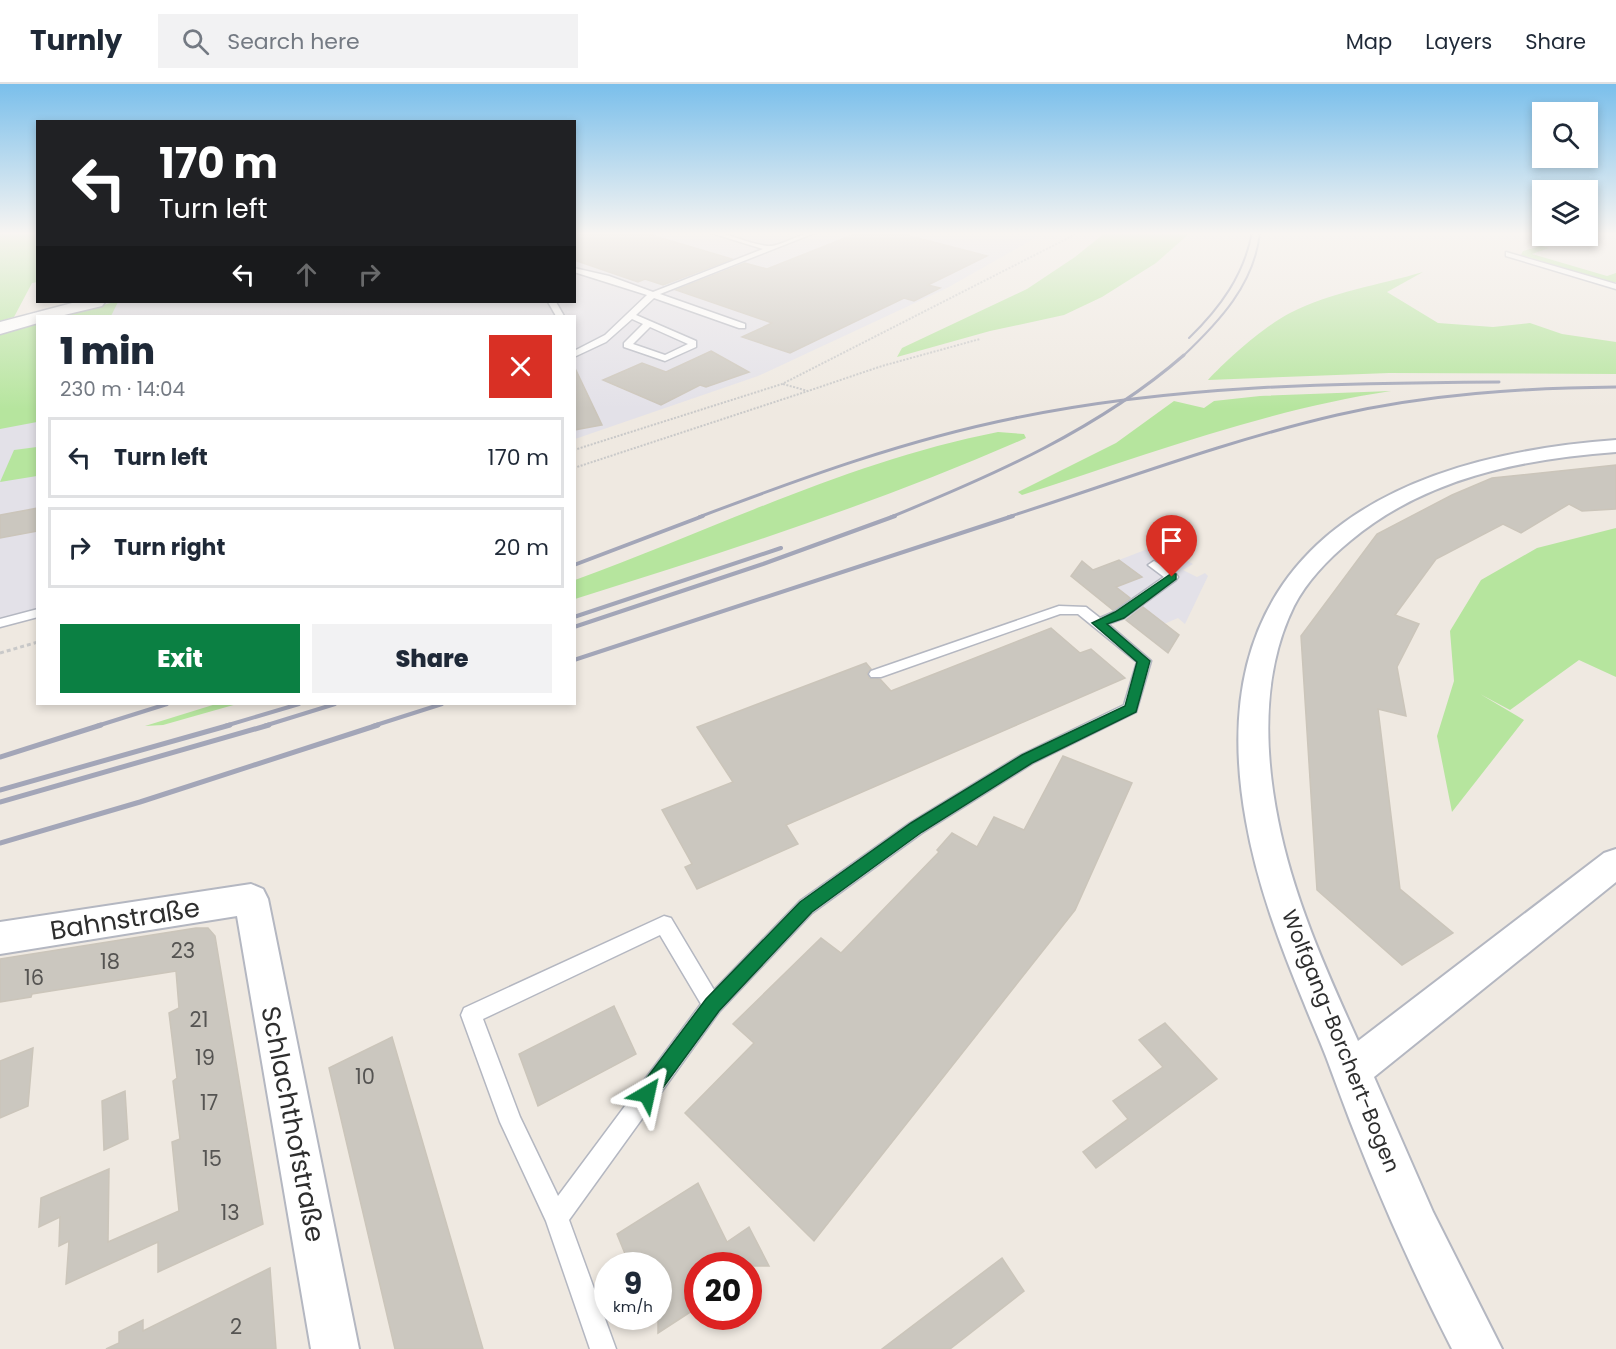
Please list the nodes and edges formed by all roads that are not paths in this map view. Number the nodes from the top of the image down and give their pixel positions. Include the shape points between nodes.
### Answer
1 (644, 291) edge
2 (662, 291) edge
3 (654, 294) junction
4 (92, 303) edge
5 (47, 315) edge
6 (630, 315) junction
7 (36, 318) edge
8 (649, 323) junction
9 (742, 326) dead end
10 (0, 328) edge
11 (576, 350) edge
12 (1616, 447) edge
13 (1154, 565) dead end
14 (36, 614) edge
15 (0, 623) edge
16 (1098, 623) junction
17 (876, 674) dead end
18 (1616, 863) edge
19 (251, 899) joint
20 (0, 938) edge
21 (712, 1005) junction
22 (1351, 1071) junction
23 (556, 1218) junction
24 (335, 1349) edge
25 (603, 1349) edge
26 (1478, 1349) edge

1 - 3 lane
2 - 3 lane
3 - 6 lane
3 - 9 lane
4 - 5 street
6 - 8 lane
6 - 11 lane via 595,346
7 - 10 street
8 - 8 lane via 693,343 693,345 665,358 627,345
12 - 22 street, Wolfgang-Borchert-Bogen via 1515,459 1440,479 1404,494 1334,540 1294,585 1271,629 1255,695 1258,793 1274,869 1310,976
13 - 16 lane via 1172,577 1119,615
14 - 15 lane
16 - 17 lane via 1081,610 1059,610
16 - 21 lane via 1144,661 1131,708 1027,759 916,828 806,907
18 - 22 street
19 - 20 street, Bahnstraße
19 - 24 street, Schlachthofstraße
21 - 23 lane
21 - 23 lane via 664,924 471,1015 511,1122
22 - 26 street, Wolfgang-Borchert-Bogen via 1427,1249
23 - 25 lane

